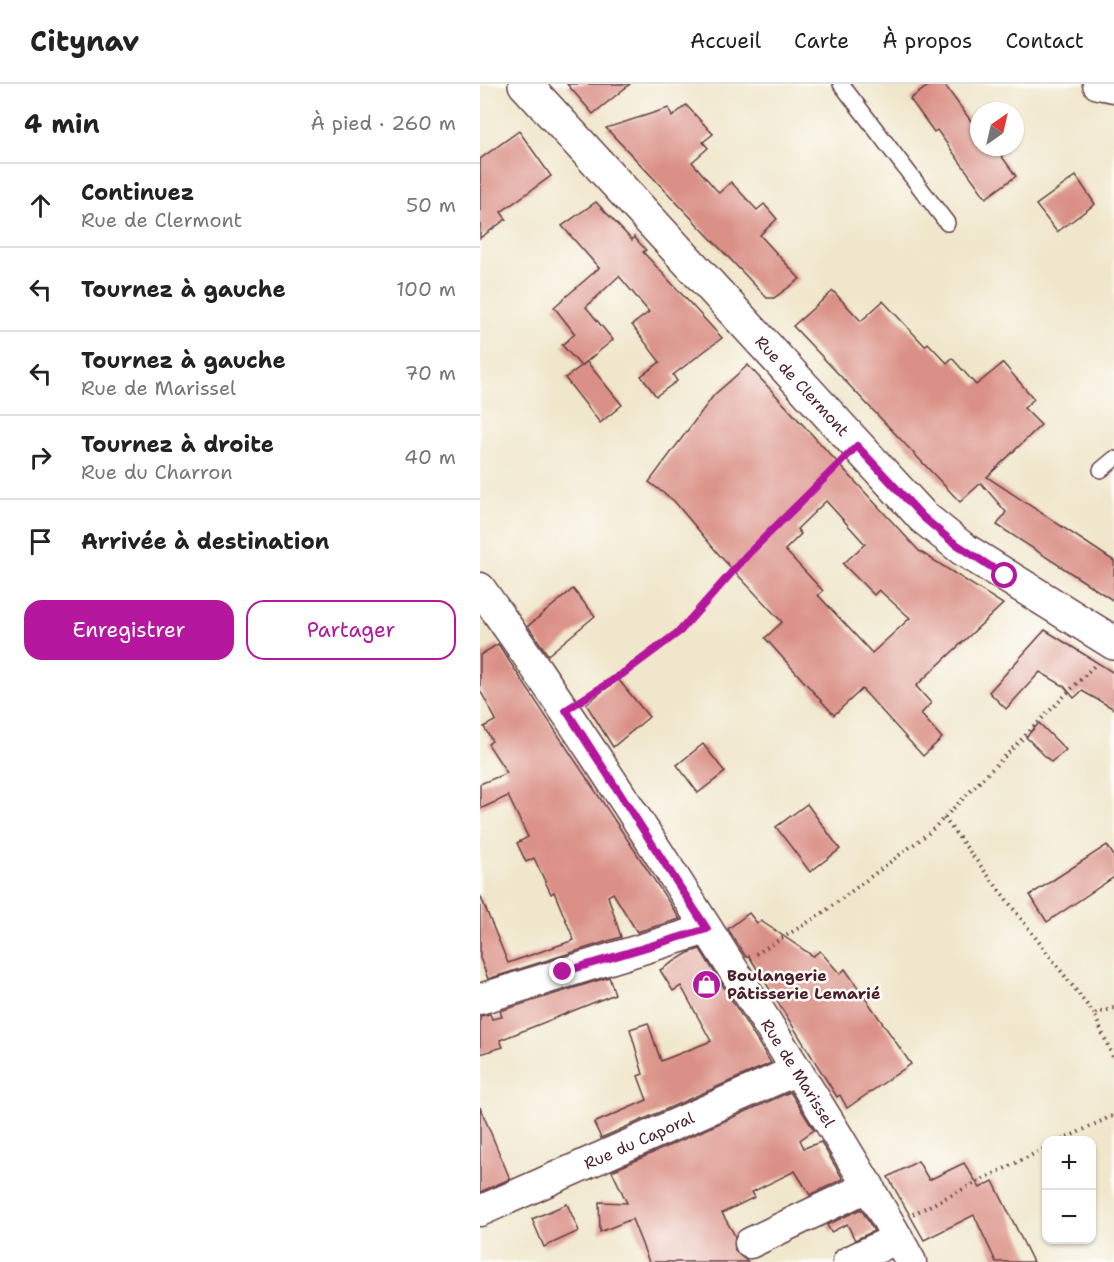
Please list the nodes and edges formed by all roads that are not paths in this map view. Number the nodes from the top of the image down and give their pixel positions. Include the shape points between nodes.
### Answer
1 (525, 84) edge
2 (841, 84) edge
3 (1098, 84) edge
4 (1114, 87) edge
5 (947, 223) dead end
6 (1114, 459) edge
7 (1101, 470) dead end
8 (480, 588) edge
9 (1108, 650) edge
10 (707, 929) junction
11 (480, 999) edge
12 (797, 1070) junction
13 (869, 1186) junction
14 (480, 1212) edge
15 (900, 1242) edge
16 (750, 1243) dead end
17 (848, 1262) edge

1 - 9 main road, Rue de Clermont via 936,529
2 - 5 lane
3 - 4 street
6 - 7 lane
8 - 10 street, Rue de Marissel via 566,710
10 - 11 street
10 - 12 street, Rue de Marissel
12 - 13 street, Rue de Marissel
12 - 14 street, Rue du Caporal
13 - 15 street, Rue de Marissel
13 - 16 street
15 - 17 street

